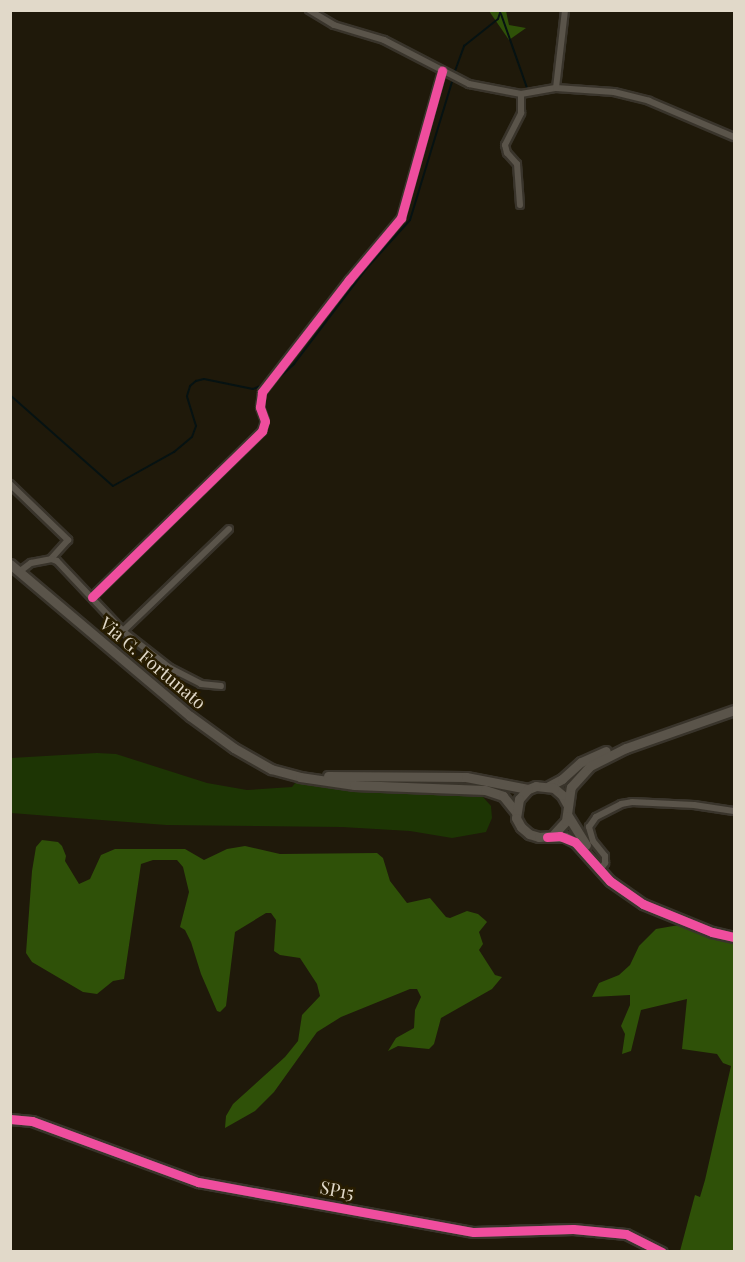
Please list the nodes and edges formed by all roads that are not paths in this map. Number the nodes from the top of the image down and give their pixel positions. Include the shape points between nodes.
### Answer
1 (309, 10) edge
2 (565, 10) edge
3 (442, 71) junction
4 (556, 88) junction
5 (521, 94) junction
6 (735, 137) edge
7 (520, 205) dead end
8 (10, 484) edge
9 (229, 529) dead end
10 (51, 559) junction
11 (10, 564) edge
12 (19, 572) junction
13 (92, 597) junction
14 (123, 631) junction
15 (221, 686) dead end
16 (735, 710) edge
17 (626, 748) junction
18 (250, 758) junction
19 (549, 786) junction
20 (528, 789) junction
21 (567, 804) junction
22 (735, 811) edge
23 (516, 812) junction
24 (568, 816) junction
25 (547, 837) junction
26 (594, 861) junction
27 (600, 870) junction
28 (735, 937) edge
29 (10, 1119) edge
30 (662, 1251) edge

1 - 3 street via 334,25 384,40
2 - 4 street
3 - 5 street via 469,84
3 - 13 street via 401,218 271,378 260,407 265,421 262,431
4 - 5 street
4 - 6 street via 614,92 640,99
5 - 7 street via 521,113 506,145 507,153 517,164
8 - 10 street via 68,540
9 - 14 street
10 - 12 street via 31,563
10 - 13 street
11 - 12 main road, Via G. Fortunato
12 - 18 main road, Via G. Fortunato via 190,716
13 - 14 street
14 - 15 street via 170,668 201,684
16 - 17 main road
17 - 19 main road via 590,757
17 - 21 main road via 583,771 571,787
18 - 20 main road, Via G. Fortunato via 320,776 466,777
18 - 23 main road, Via G. Fortunato via 271,769 321,781 485,790 503,796
19 - 20 main road
19 - 21 main road
20 - 23 main road via 519,799
21 - 24 main road
22 - 27 street via 663,803 621,804 596,817 589,827 593,841 605,856
23 - 25 main road via 525,831 534,837
24 - 25 main road via 561,830
24 - 26 main road
25 - 26 main road via 570,838
26 - 27 main road
27 - 28 main road via 643,904 712,932
29 - 30 main road, SP15 via 32,1121 198,1182 474,1232 573,1229 626,1234

